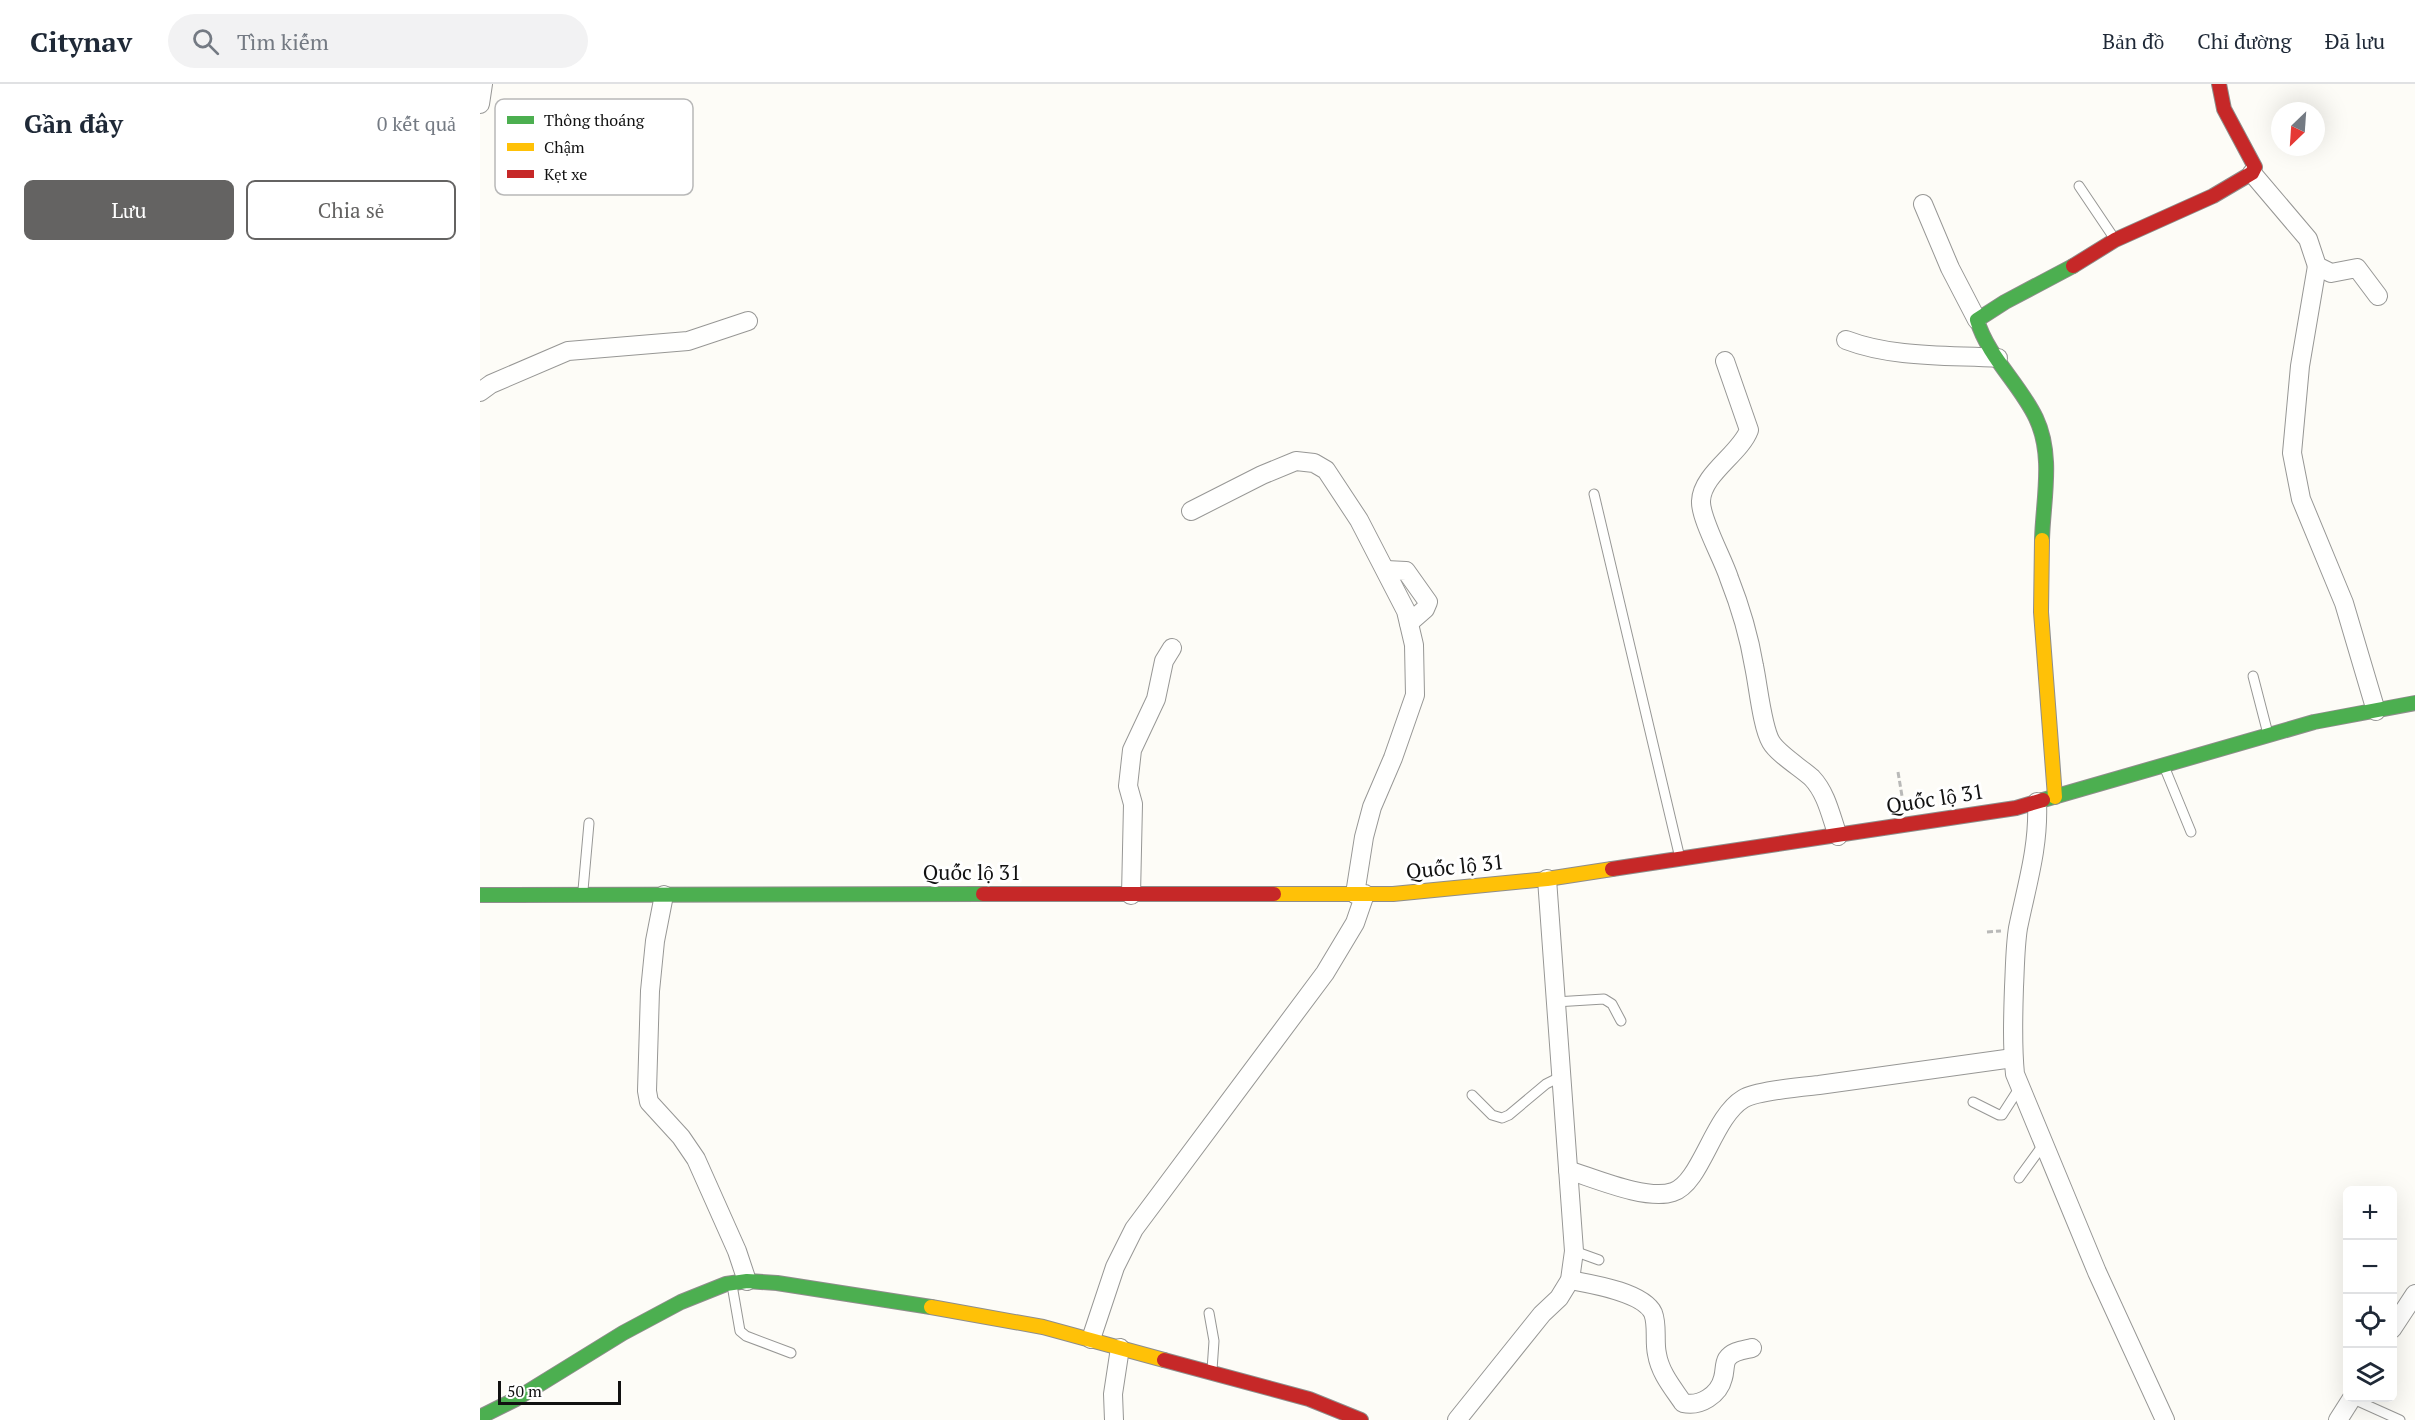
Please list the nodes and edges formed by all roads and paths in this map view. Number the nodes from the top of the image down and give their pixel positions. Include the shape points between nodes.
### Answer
1 (483, 84) edge
2 (2219, 84) edge
3 (480, 104) edge
4 (2252, 173) junction
5 (2079, 186) dead end
6 (1923, 204) dead end
7 (2115, 240) junction
8 (2317, 266) junction
9 (2378, 296) dead end
10 (1977, 320) junction
11 (748, 321) dead end
12 (1846, 340) dead end
13 (1998, 358) junction
14 (1725, 361) dead end
15 (480, 392) edge
16 (1594, 494) dead end
17 (1191, 511) dead end
18 (1172, 648) dead end
19 (2253, 676) dead end
20 (2415, 703) edge
21 (2376, 711) junction
22 (2268, 735) junction
23 (2164, 766) junction
24 (1898, 772) dead end
25 (2055, 797) junction
26 (2037, 802) junction
27 (589, 823) dead end
28 (1907, 825) junction
29 (2191, 832) dead end
30 (1838, 837) junction
31 (1680, 860) junction
32 (1547, 879) junction
33 (664, 894) junction
34 (1360, 894) junction
35 (480, 895) edge
36 (1131, 895) junction
37 (583, 896) junction
38 (1555, 1002) junction
39 (1621, 1021) dead end
40 (2013, 1058) junction
41 (1560, 1077) junction
42 (2020, 1088) junction
43 (1472, 1095) dead end
44 (1973, 1102) dead end
45 (2043, 1145) junction
46 (1568, 1170) junction
47 (2019, 1178) dead end
48 (1574, 1251) junction
49 (1599, 1260) dead end
50 (1570, 1280) junction
51 (739, 1282) junction
52 (2415, 1294) edge
53 (1209, 1313) dead end
54 (2397, 1321) edge
55 (1091, 1339) junction
56 (1120, 1348) junction
57 (1752, 1348) dead end
58 (791, 1353) dead end
59 (1212, 1372) junction
60 (2349, 1402) edge
61 (2360, 1402) edge
62 (480, 1417) edge
63 (1114, 1420) edge
64 (1362, 1420) edge
65 (1457, 1420) edge
66 (2165, 1420) edge
67 (2338, 1420) edge
68 (2400, 1420) edge

1 - 3 street
2 - 4 main road via 2223,112 2251,156
4 - 7 main road via 2213,196
4 - 8 street via 2308,239
5 - 7 lane
6 - 10 street
7 - 10 main road
8 - 9 street via 2336,273 2357,268
8 - 21 street via 2300,366 2292,453 2301,499 2344,603
10 - 13 main road
11 - 15 street via 688,341 568,351
12 - 13 street via 1903,352
13 - 25 main road via 2036,417 2044,441 2047,470 2041,612
14 - 30 street via 1749,430 1704,489 1703,514 1746,630 1771,742 1814,780 1824,795
16 - 31 lane
17 - 34 street via 1296,461 1314,463 1326,470 1359,520 1406,611 1414,645 1415,695 1372,807 1364,837
18 - 36 street via 1164,661 1156,699 1132,750 1128,786 1133,804
19 - 22 lane
20 - 21 main road, Quốc lộ 31
21 - 22 main road, Quốc lộ 31
22 - 23 main road, Quốc lộ 31
23 - 25 main road, Quốc lộ 31
23 - 29 lane
24 - 28 path
25 - 26 main road, Quốc lộ 31
26 - 28 main road, Quốc lộ 31
26 - 40 street via 2033,866 2018,930
27 - 37 lane
28 - 30 main road, Quốc lộ 31
30 - 31 main road, Quốc lộ 31
31 - 32 main road, Quốc lộ 31
32 - 34 main road, Quốc lộ 31
32 - 38 street
33 - 36 main road, Quốc lộ 31
33 - 37 main road, Quốc lộ 31
33 - 51 street via 650,991 649,1102 696,1160 737,1251
34 - 36 main road, Quốc lộ 31
34 - 55 street via 1355,923 1325,973 1134,1229 1115,1267
35 - 37 main road, Quốc lộ 31
38 - 39 lane via 1604,999 1612,1004
38 - 41 street
40 - 42 street
40 - 46 street via 1746,1097 1722,1122 1690,1179 1671,1193 1650,1194
41 - 43 lane via 1502,1118 1492,1115
41 - 46 street
42 - 44 lane via 2002,1115
42 - 45 street
45 - 47 lane
45 - 66 street
46 - 48 street
48 - 49 lane
48 - 50 street
50 - 57 street via 1623,1293 1646,1304 1655,1321 1657,1356 1663,1373 1683,1403 1699,1403 1717,1391 1726,1360 1733,1353
50 - 65 street
51 - 55 main road via 777,1283 945,1308
51 - 58 lane via 740,1331
51 - 62 main road via 681,1302
52 - 54 street
53 - 59 lane via 1214,1341
55 - 56 main road
56 - 59 main road
56 - 63 street via 1113,1394
59 - 64 main road via 1309,1399
60 - 67 street
61 - 68 lane

